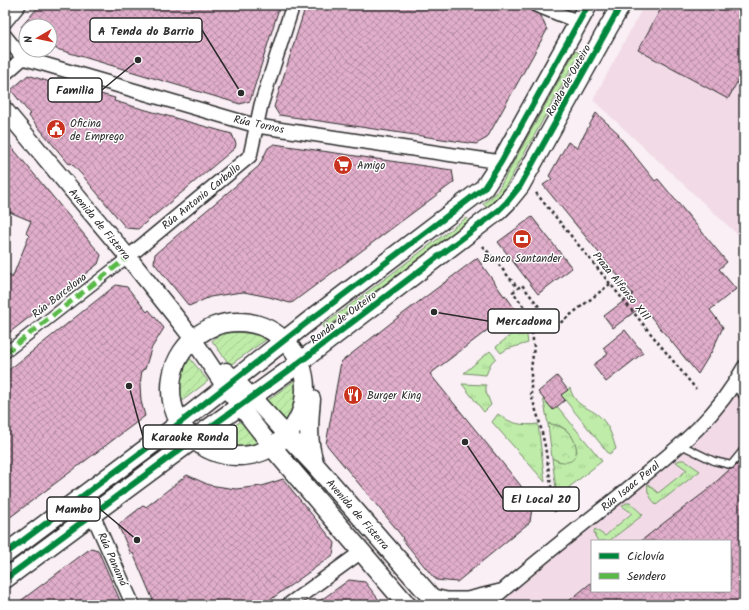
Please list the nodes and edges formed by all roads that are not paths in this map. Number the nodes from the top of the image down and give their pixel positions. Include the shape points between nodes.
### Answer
1 (19, 5) edge
2 (293, 5) edge
3 (536, 5) edge
4 (588, 5) edge
5 (621, 5) edge
6 (5, 22) edge
7 (579, 22) junction
8 (5, 36) edge
9 (18, 52) edge
10 (23, 58) joint
11 (5, 74) edge
12 (5, 110) edge
13 (257, 126) junction
14 (501, 162) junction
15 (128, 257) junction
16 (193, 339) junction
17 (284, 341) junction
18 (314, 351) junction
19 (5, 352) edge
20 (299, 362) junction
21 (744, 367) edge
22 (230, 383) junction
23 (734, 386) junction
24 (744, 397) edge
25 (246, 401) junction
26 (180, 423) junction
27 (287, 435) junction
28 (194, 439) junction
29 (681, 445) junction
30 (272, 446) junction
31 (744, 449) edge
32 (315, 465) junction
33 (92, 513) junction
34 (361, 552) junction
35 (5, 554) edge
36 (5, 579) edge
37 (502, 591) junction
38 (429, 602) edge
39 (133, 605) edge
40 (288, 605) edge
41 (407, 605) edge
42 (486, 605) edge
43 (491, 605) edge

1 - 6 street
2 - 13 street, Rúa Antonio Carballo via 261,105
3 - 7 street
4 - 7 main road, Ronda de Outeiro
5 - 18 main road, Ronda de Outeiro via 525,176 507,202 452,247
7 - 14 main road, Ronda de Outeiro
8 - 9 street
10 - 11 street
10 - 13 street, Rúa Tornos
12 - 15 street, Avenida de Fisterra
13 - 14 street, Rúa Tornos
13 - 15 street, Rúa Antonio Carballo via 250,156
14 - 17 main road, Ronda de Outeiro via 484,188
15 - 16 street, Avenida de Fisterra
15 - 19 street, Rúa Barcelona
16 - 17 main road via 211,328 228,323 246,322 268,329
16 - 22 street, Avenida de Fisterra
16 - 26 main road via 183,351 172,380 172,396
17 - 20 main road
17 - 22 main road, Ronda de Outeiro
18 - 20 main road, Ronda de Outeiro
18 - 32 main road via 308,435
20 - 25 main road, Ronda de Outeiro
20 - 27 main road via 304,377 304,400 300,414
21 - 23 street, Rúa Isaac Peral
22 - 25 street, Avenida de Fisterra
22 - 26 main road, Ronda de Outeiro
23 - 24 lane
23 - 29 street, Rúa Isaac Peral
25 - 27 street, Avenida de Fisterra
25 - 28 main road, Ronda de Outeiro
25 - 30 street, Avenida de Fisterra
26 - 28 main road
26 - 35 main road, Ronda de Outeiro
27 - 30 main road
27 - 32 main road, Avenida de Fisterra
28 - 30 main road via 206,448 226,455 245,456
28 - 33 main road, Ronda de Outeiro
29 - 31 lane via 714,461 731,465
29 - 37 street, Rúa Isaac Peral
30 - 34 main road, Avenida de Fisterra
32 - 38 main road, Avenida de Fisterra
33 - 36 main road, Ronda de Outeiro
33 - 39 street, Rúa Panamá
34 - 38 main road
34 - 40 street
34 - 41 main road, Avenida de Fisterra
37 - 38 street via 467,599
37 - 42 street, Rúa Isaac Peral
37 - 43 street, Rúa Isaac Peral

